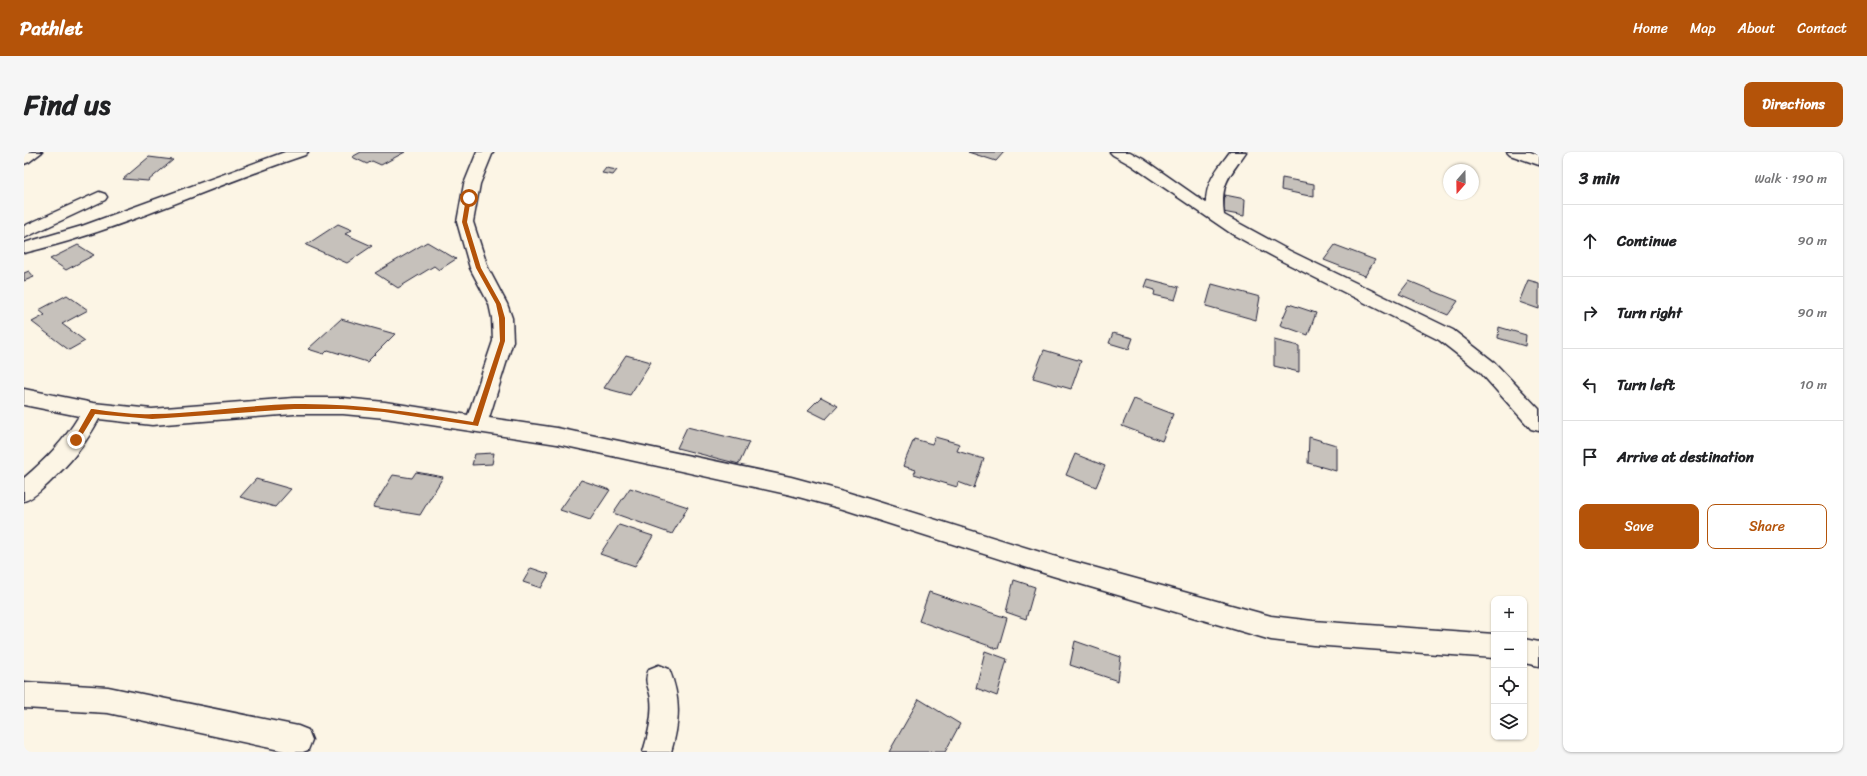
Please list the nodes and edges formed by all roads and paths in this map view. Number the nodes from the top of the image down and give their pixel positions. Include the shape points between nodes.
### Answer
1 (34, 152) edge
2 (300, 152) edge
3 (485, 152) edge
4 (1118, 152) edge
5 (1238, 152) edge
6 (1515, 152) edge
7 (24, 160) edge
8 (1539, 160) edge
9 (100, 197) dead end
10 (1216, 217) junction
11 (24, 233) edge
12 (24, 248) edge
13 (24, 397) edge
14 (93, 411) junction
15 (1539, 423) edge
16 (476, 424) junction
17 (24, 492) edge
18 (1491, 646) edge
19 (1527, 652) edge
20 (1539, 654) edge
21 (659, 678) dead end
22 (24, 695) edge
23 (298, 740) dead end
24 (657, 752) edge

1 - 7 street
2 - 12 street via 86,231
3 - 16 street via 472,184 464,222 479,268 498,304 502,318 503,341
4 - 10 street via 1137,162
5 - 10 street via 1218,178 1213,197
6 - 8 street
9 - 11 street
10 - 15 street via 1245,236 1293,261 1451,338 1478,359
13 - 14 street
14 - 16 street via 152,417 286,407 343,406
14 - 17 street via 76,440
16 - 18 street via 557,436 792,486 1053,566 1271,628
19 - 20 street
21 - 24 street via 665,700 663,733
22 - 23 street via 108,700

